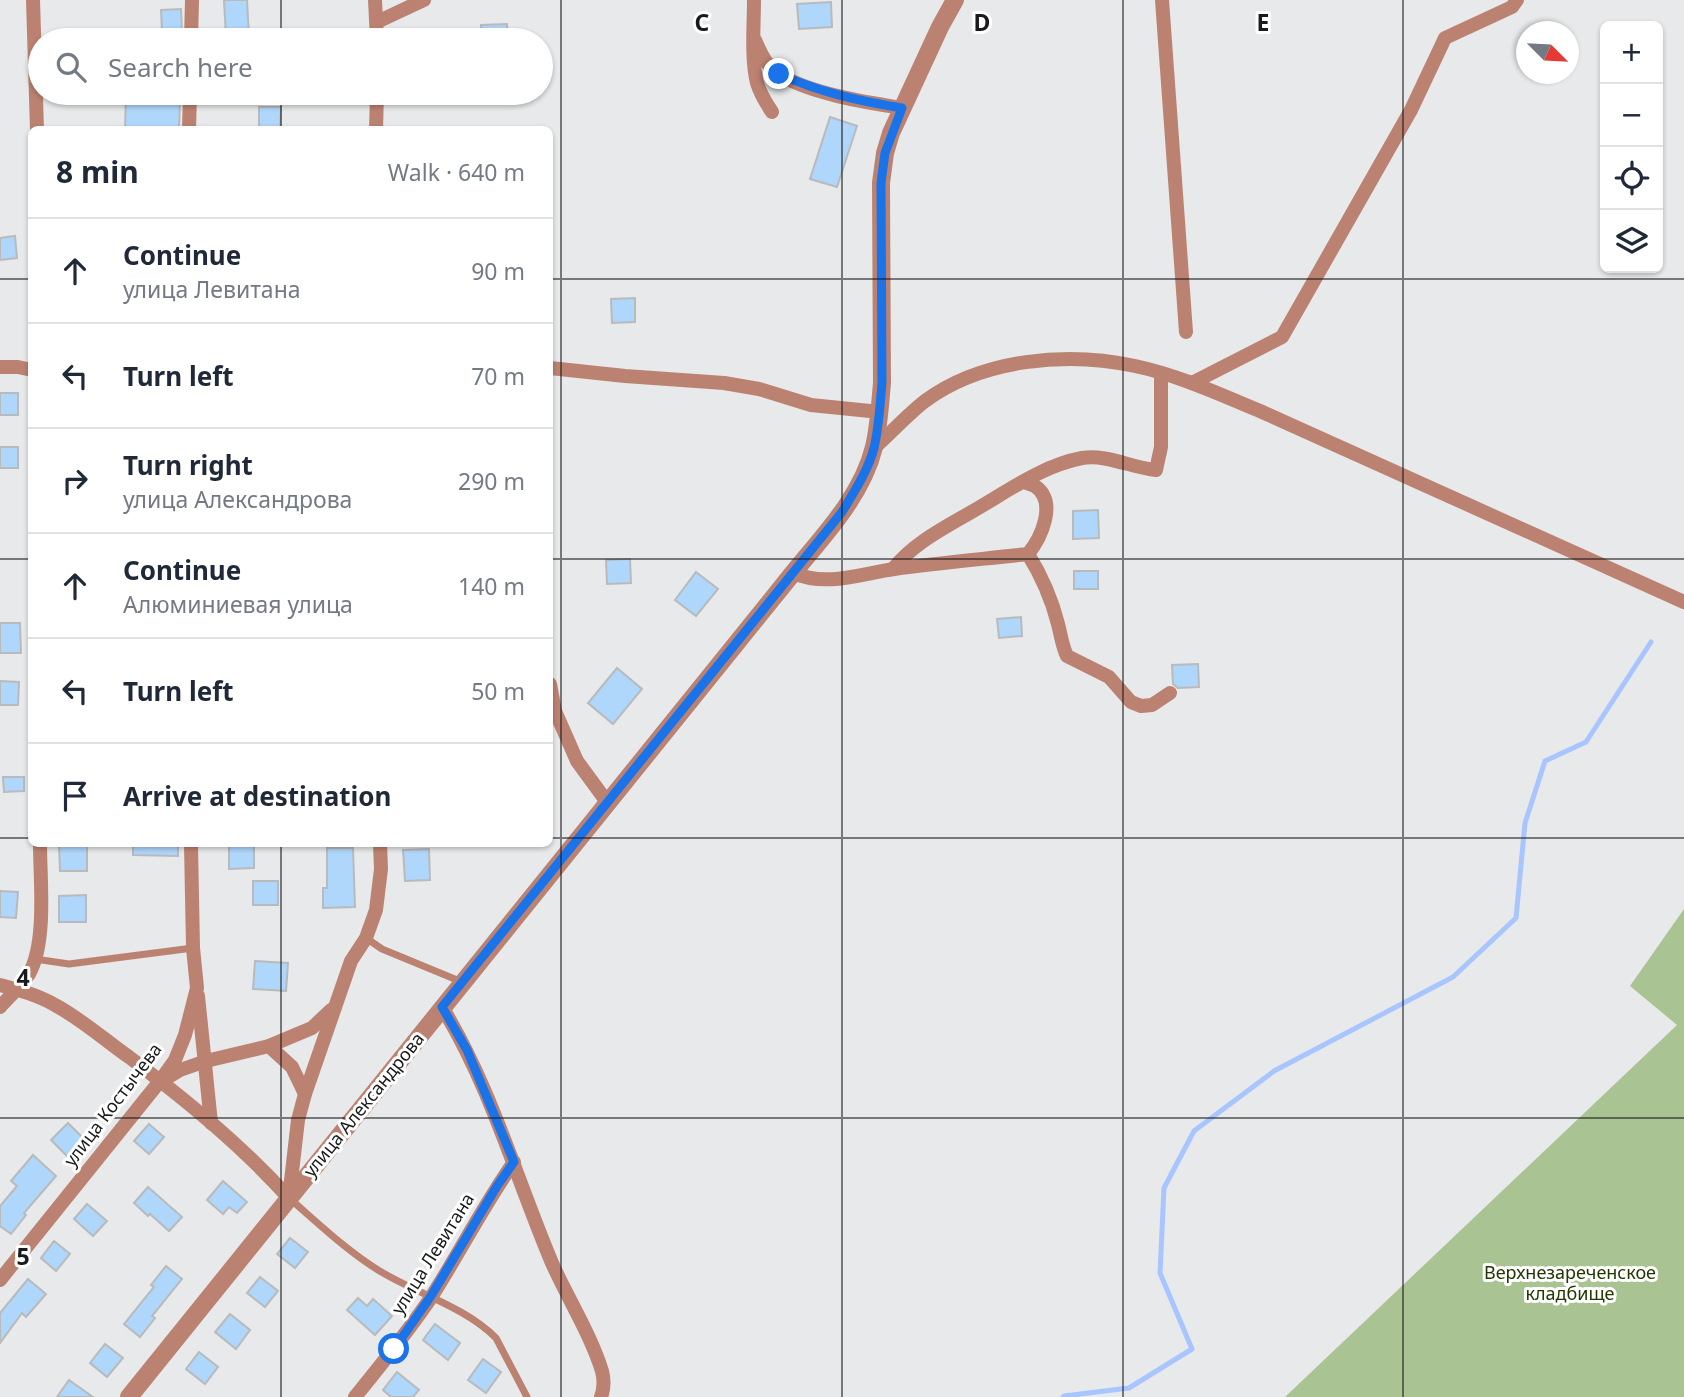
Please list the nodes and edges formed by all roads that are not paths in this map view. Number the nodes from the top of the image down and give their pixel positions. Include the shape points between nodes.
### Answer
1 (33, 0) edge
2 (192, 0) edge
3 (375, 0) edge
4 (424, 0) edge
5 (754, 0) edge
6 (955, 0) edge
7 (1162, 0) edge
8 (1517, 0) edge
9 (377, 22) junction
10 (34, 28) edge
11 (191, 28) edge
12 (377, 28) edge
13 (755, 40) junction
14 (36, 105) edge
15 (190, 105) edge
16 (377, 105) edge
17 (902, 108) junction
18 (772, 112) dead end
19 (37, 126) edge
20 (189, 126) edge
21 (376, 126) edge
22 (1186, 332) dead end
23 (0, 366) edge
24 (553, 368) edge
25 (28, 369) edge
26 (1161, 373) junction
27 (1192, 383) junction
28 (880, 412) junction
29 (874, 448) junction
30 (1024, 482) junction
31 (1028, 554) junction
32 (893, 569) junction
33 (793, 573) junction
34 (1684, 601) edge
35 (1170, 693) dead end
36 (553, 700) edge
37 (607, 802) junction
38 (40, 847) edge
39 (191, 847) edge
40 (380, 847) edge
41 (366, 939) junction
42 (193, 948) junction
43 (35, 959) junction
44 (462, 982) junction
45 (0, 985) edge
46 (197, 988) junction
47 (17, 989) junction
48 (335, 1006) junction
49 (0, 1007) edge
50 (442, 1007) junction
51 (270, 1046) junction
52 (206, 1061) junction
53 (160, 1081) junction
54 (305, 1094) junction
55 (211, 1123) junction
56 (514, 1162) junction
57 (289, 1198) junction
58 (0, 1280) edge
59 (431, 1296) junction
60 (129, 1397) edge
61 (355, 1397) edge
62 (527, 1397) edge
63 (601, 1397) edge

1 - 10 street
2 - 11 street
3 - 9 street
4 - 9 street
5 - 13 street
6 - 17 street, улица Александрова
7 - 22 street
8 - 27 street via 1445,38 1411,110 1282,337
9 - 12 street
13 - 17 street via 763,59 779,74 860,102
13 - 18 street via 758,84
14 - 19 street
15 - 20 street
16 - 21 street
17 - 28 street, улица Александрова via 885,153 881,183
23 - 25 street
24 - 28 street via 723,383 811,405
26 - 27 street
26 - 29 street via 1091,358 1009,365 970,376 925,401
26 - 30 street via 1161,447 1156,470 1083,458
27 - 34 street
28 - 29 street, улица Александрова
29 - 33 street, улица Александрова via 842,512
30 - 31 street via 1041,492 1046,507 1045,524
30 - 32 street via 926,539
31 - 32 street
31 - 35 street via 1058,622 1067,656 1109,677 1131,702 1141,706 1152,705
32 - 33 street via 832,580
33 - 37 street, улица Александрова
36 - 37 street via 577,761
37 - 44 street, улица Александрова
38 - 43 street
39 - 42 street, улица Костычева
40 - 41 street, улица Александрова via 376,910
41 - 44 lane
41 - 48 street, улица Александрова via 351,961
42 - 43 lane via 69,964
42 - 46 street, улица Костычева
43 - 47 street
44 - 50 street, улица Александрова
45 - 47 street
46 - 52 street
46 - 53 street, улица Костычева via 175,1060
47 - 49 street
47 - 53 street via 56,1005
48 - 51 street via 312,1028
48 - 54 street, улица Александрова
50 - 56 street via 467,1050
50 - 57 street, улица Александрова
51 - 52 street
51 - 54 street via 292,1067
52 - 53 street
52 - 55 street
53 - 55 street
53 - 58 street, улица Костычева
54 - 57 street, улица Александрова
55 - 57 street
56 - 59 street, улица Левитана
56 - 63 street via 552,1263 597,1357 603,1375
57 - 59 lane via 369,1264
57 - 60 street, улица Александрова
59 - 61 street, улица Левитана
59 - 62 lane via 496,1338

